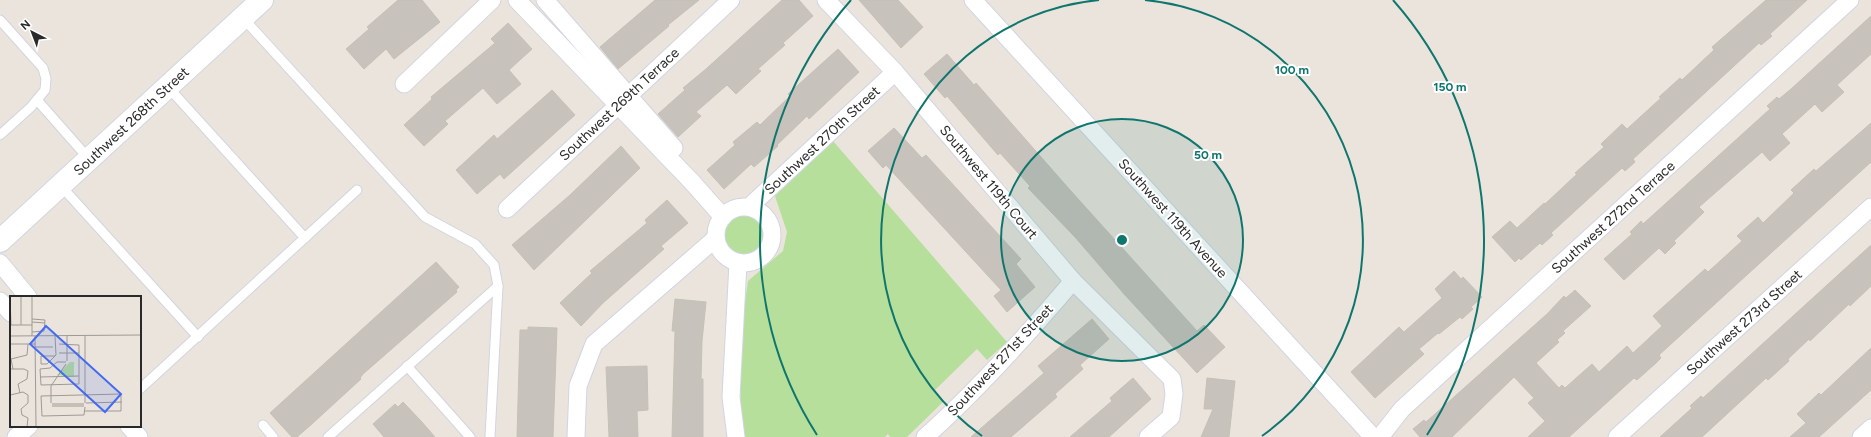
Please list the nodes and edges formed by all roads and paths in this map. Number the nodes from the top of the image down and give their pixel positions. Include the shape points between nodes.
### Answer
1 (262, 0) edge
2 (492, 0) edge
3 (517, 0) edge
4 (545, 0) edge
5 (731, 0) edge
6 (826, 0) edge
7 (973, 0) edge
8 (1850, 0) edge
9 (243, 18) junction
10 (0, 20) edge
11 (895, 72) junction
12 (404, 84) dead end
13 (168, 87) junction
14 (37, 100) junction
15 (623, 101) junction
16 (0, 135) edge
17 (90, 160) junction
18 (61, 186) junction
19 (357, 190) dead end
20 (749, 207) junction
21 (1871, 207) edge
22 (507, 209) dead end
23 (726, 214) junction
24 (305, 238) junction
25 (716, 238) junction
26 (0, 241) edge
27 (0, 263) edge
28 (738, 263) junction
29 (1073, 281) junction
30 (498, 286) junction
31 (27, 296) edge
32 (0, 301) edge
33 (10, 312) edge
34 (198, 336) junction
35 (407, 366) junction
36 (141, 388) edge
37 (263, 426) dead end
38 (28, 427) edge
39 (130, 427) edge
40 (1871, 428) edge
41 (16, 437) edge
42 (139, 437) edge
43 (273, 437) edge
44 (328, 437) edge
45 (470, 437) edge
46 (490, 437) edge
47 (576, 437) edge
48 (736, 437) edge
49 (925, 437) edge
50 (1148, 437) edge
51 (1373, 437) edge
52 (1380, 437) edge
53 (1617, 437) edge
54 (1861, 437) edge

1 - 9 main road, Southwest 268th Street
2 - 12 street
3 - 15 street
4 - 15 street
5 - 15 street, Southwest 269th Terrace
6 - 11 street, Southwest 119th Court
7 - 51 street, Southwest 119th Avenue
8 - 52 street, Southwest 272nd Terrace via 1402,410
9 - 13 main road, Southwest 268th Street
9 - 30 lane via 425,217 475,244 494,265
10 - 14 lane via 43,68 45,90
11 - 20 street, Southwest 270th Street
11 - 29 street, Southwest 119th Court
13 - 17 main road, Southwest 268th Street
13 - 24 lane
14 - 16 lane
14 - 17 lane
15 - 22 street, Southwest 269th Terrace
15 - 23 street
17 - 18 main road, Southwest 268th Street
18 - 26 main road, Southwest 268th Street
18 - 34 lane
19 - 24 lane
20 - 23 street via 742,207
20 - 28 street via 758,210 770,223 772,240 769,249 756,261
21 - 53 street, Southwest 273rd Street
23 - 25 street via 719,223
24 - 34 lane
25 - 28 street via 723,254
25 - 47 street via 594,344 578,386
27 - 31 street
28 - 48 street via 731,397
29 - 49 street, Southwest 271st Street via 1035,326
29 - 50 street, Southwest 119th Court via 1172,379 1174,394 1171,417
30 - 35 lane
30 - 46 lane
32 - 33 street
34 - 36 lane
35 - 44 lane
35 - 45 lane
37 - 43 lane
38 - 41 street
39 - 42 street
40 - 54 street

